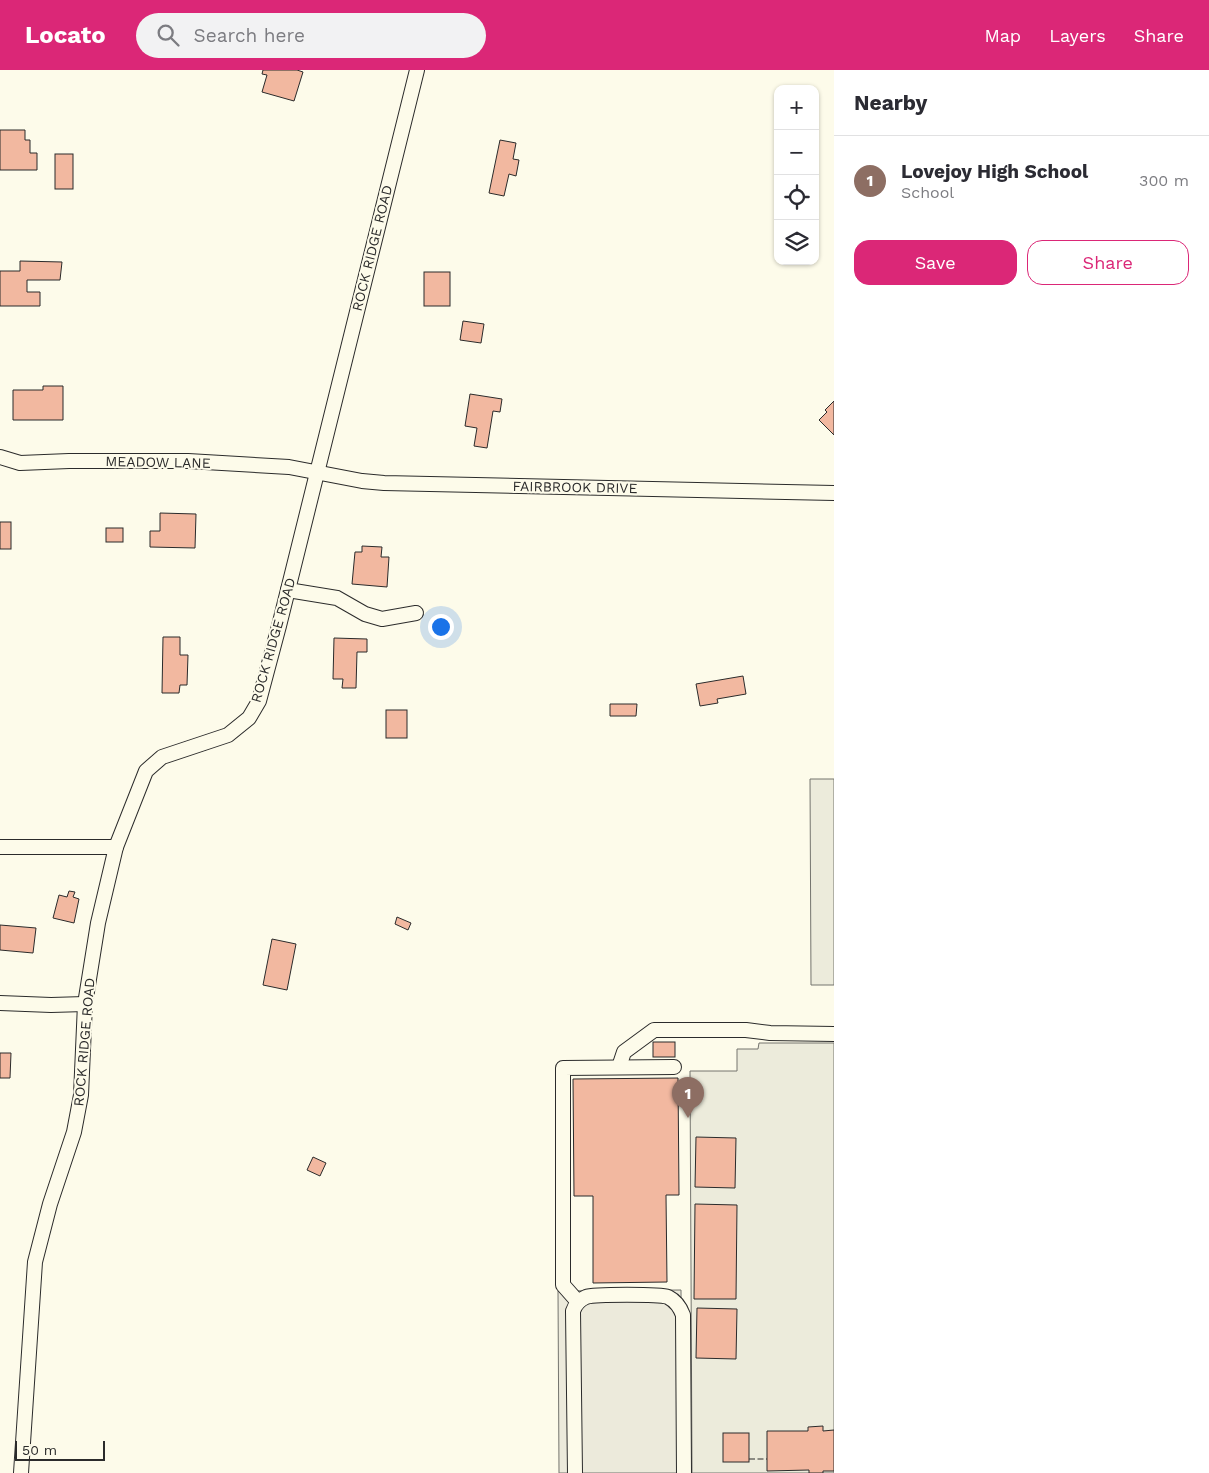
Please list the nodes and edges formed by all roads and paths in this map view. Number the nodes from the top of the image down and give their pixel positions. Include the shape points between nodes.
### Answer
1 (417, 70) edge
2 (0, 457) edge
3 (317, 472) junction
4 (834, 493) edge
5 (288, 590) junction
6 (416, 613) dead end
7 (0, 847) edge
8 (116, 847) junction
9 (0, 1003) edge
10 (85, 1004) junction
11 (834, 1034) edge
12 (619, 1067) junction
13 (674, 1067) dead end
14 (578, 1302) junction
15 (21, 1473) edge
16 (575, 1473) edge
17 (684, 1473) edge

1 - 3 street, ROCK RIDGE ROAD
2 - 3 street, MEADOW LANE via 20,463 188,462 289,467
3 - 4 street, FAIRBROOK DRIVE via 384,483
3 - 5 street, ROCK RIDGE ROAD
5 - 6 street via 337,598 365,614 382,619
5 - 8 street, ROCK RIDGE ROAD via 259,701 249,718 228,735 162,756 146,771
7 - 8 street
8 - 10 street, ROCK RIDGE ROAD via 98,923
9 - 10 street
10 - 15 street, ROCK RIDGE ROAD via 82,1095 35,1262
11 - 12 street via 654,1030 624,1052
12 - 13 street
12 - 14 street via 563,1068 563,1285
14 - 16 street via 573,1311
14 - 17 street via 588,1296 664,1296 680,1308 683,1314

